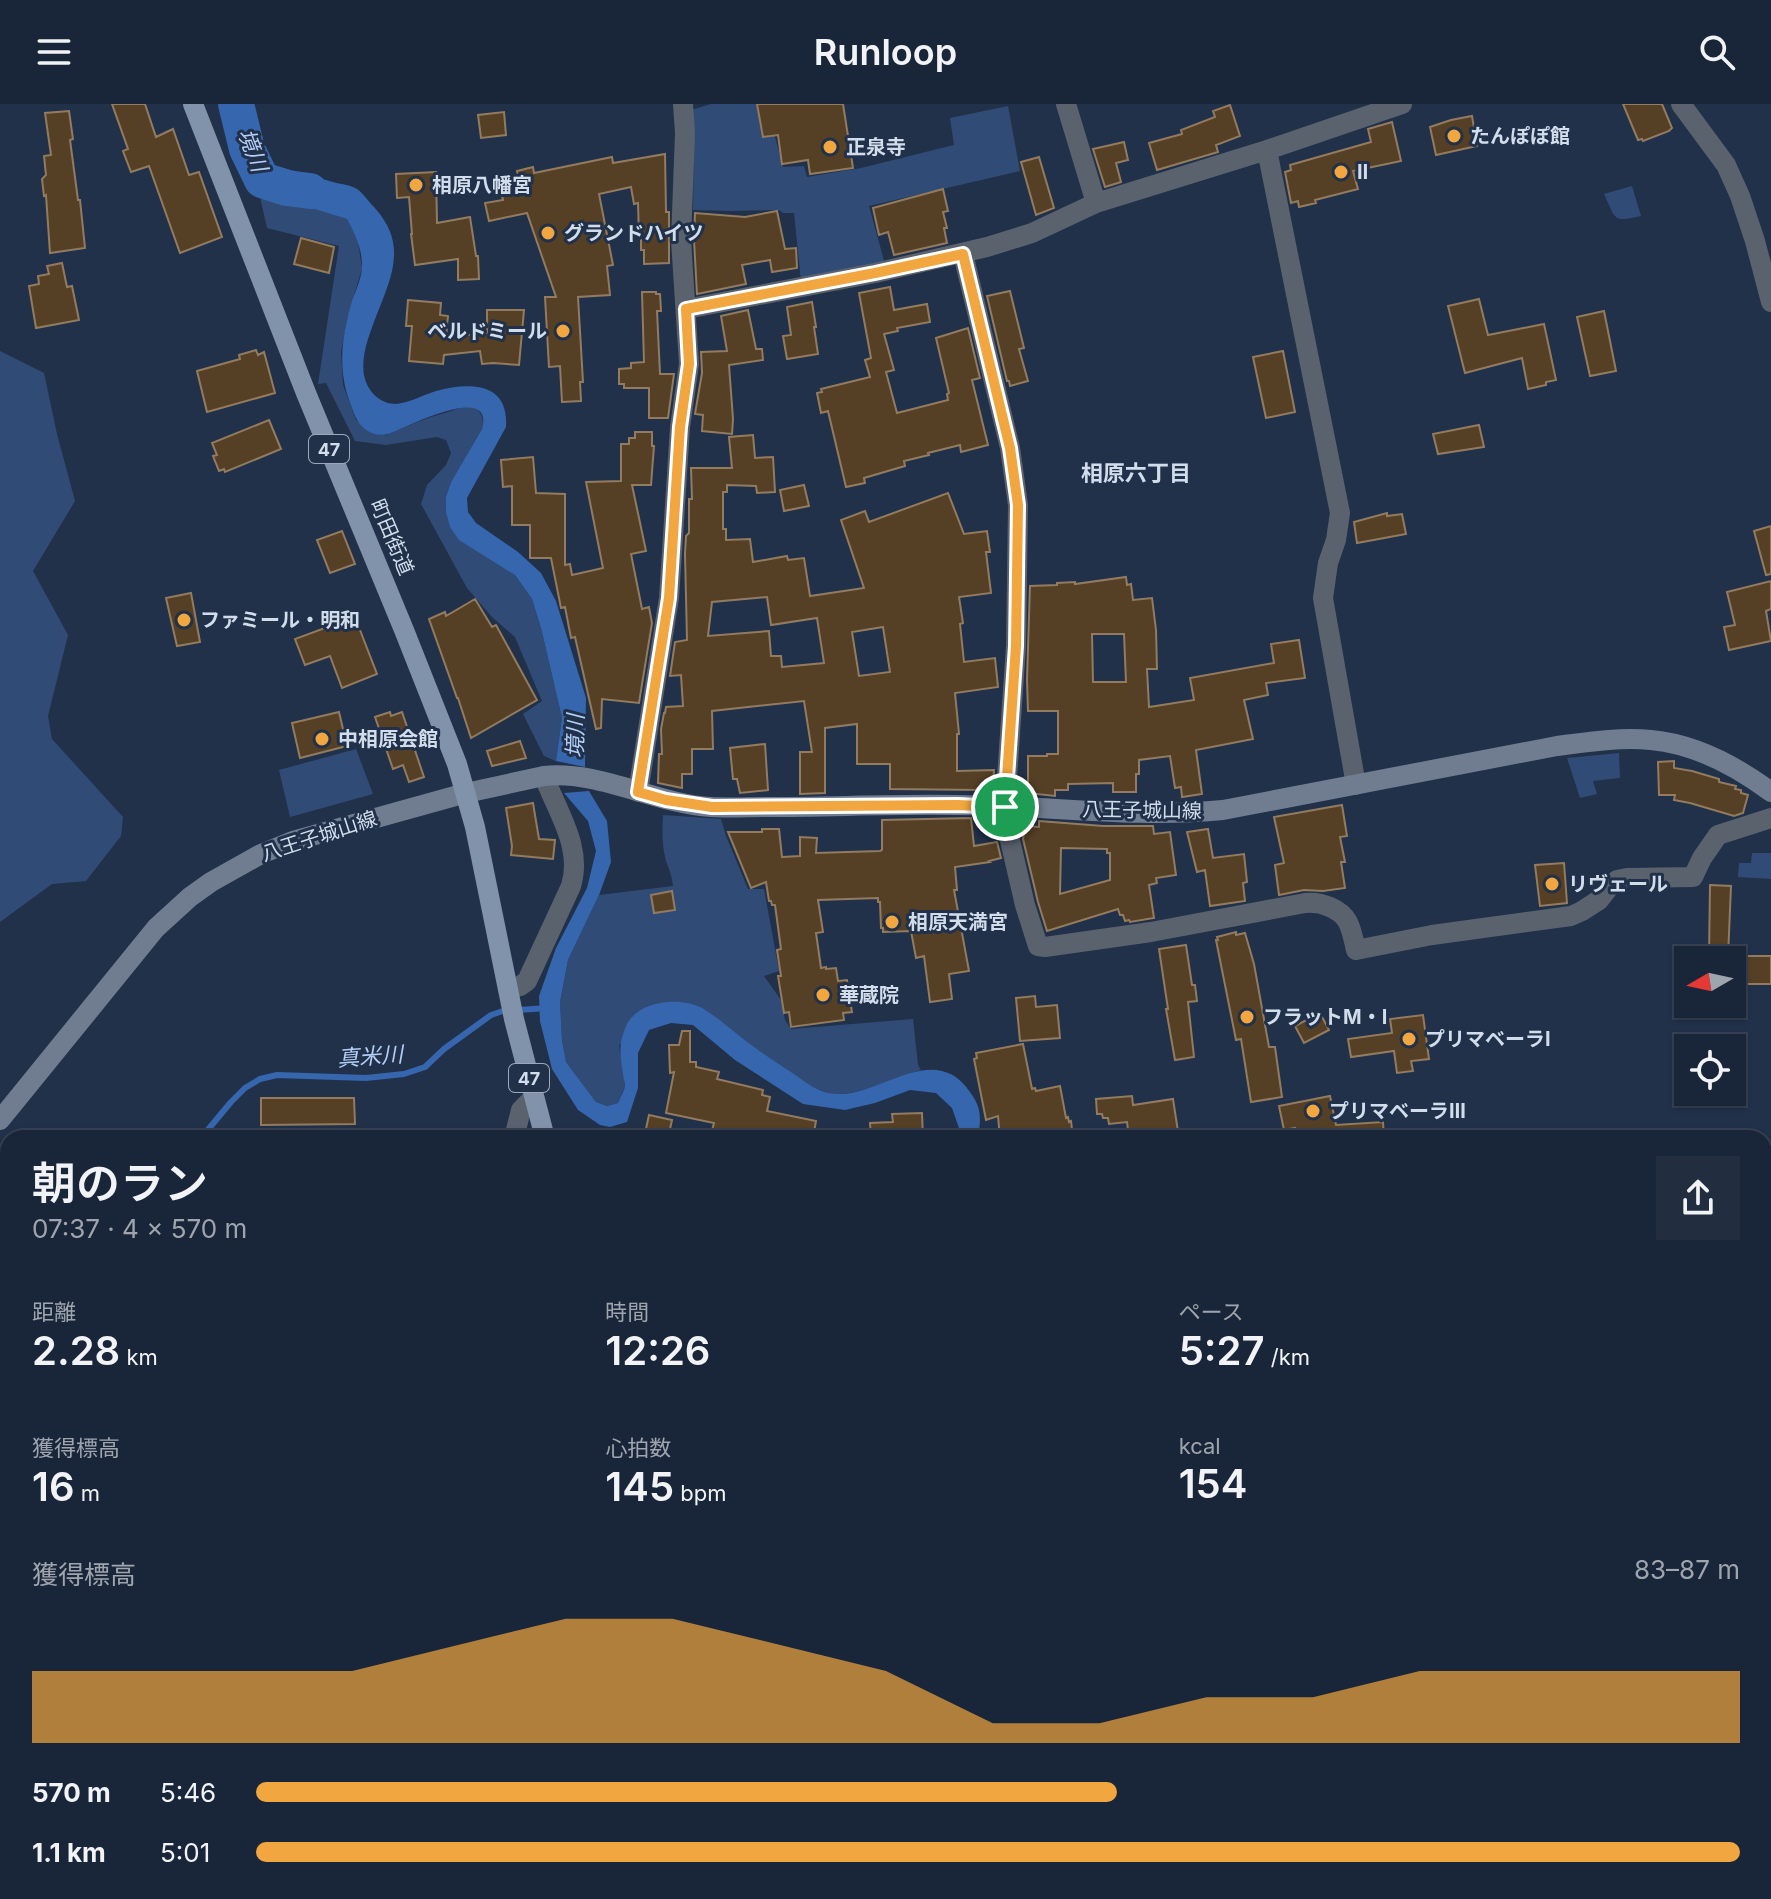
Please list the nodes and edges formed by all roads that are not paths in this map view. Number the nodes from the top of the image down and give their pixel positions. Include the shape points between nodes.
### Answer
1 (193, 104) edge
2 (683, 104) edge
3 (1066, 104) edge
4 (1402, 104) edge
5 (1681, 104) edge
6 (1267, 150) junction
7 (1096, 203) junction
8 (963, 254) junction
9 (1771, 302) edge
10 (686, 309) junction
11 (550, 776) junction
12 (1356, 785) junction
13 (638, 792) junction
14 (1771, 792) edge
15 (466, 793) junction
16 (1005, 807) junction
17 (1771, 818) edge
18 (510, 1002) junction
19 (534, 1097) junction
20 (0, 1120) edge
21 (516, 1130) edge
22 (543, 1130) edge

1 - 15 main road, 町田街道 / 47
2 - 10 street
3 - 7 street
4 - 6 street
5 - 9 street via 1726,165
6 - 7 street
6 - 12 street via 1340,513 1323,598
7 - 8 street via 1032,233
8 - 10 street
8 - 16 street via 1010,448 1018,505 1016,646
10 - 13 street via 689,364 669,598
11 - 13 main road, 八王子城山線
11 - 15 main road, 八王子城山線
11 - 18 street via 575,854 575,873 527,981
12 - 14 main road, 八王子城山線 via 1557,746 1642,739 1707,754
12 - 16 main road, 八王子城山線 via 1190,813
13 - 16 main road, 八王子城山線 via 712,807
15 - 18 main road, 町田街道 / 47
15 - 20 main road, 八王子城山線 via 293,841 211,882 156,928
16 - 17 street via 1025,905 1036,943 1042,947 1318,902 1345,915 1356,950 1571,916 1599,900 1617,880 1693,877 1718,835
18 - 19 main road, 町田街道 / 47
19 - 21 street via 521,1110
19 - 22 main road, 町田街道 / 47

